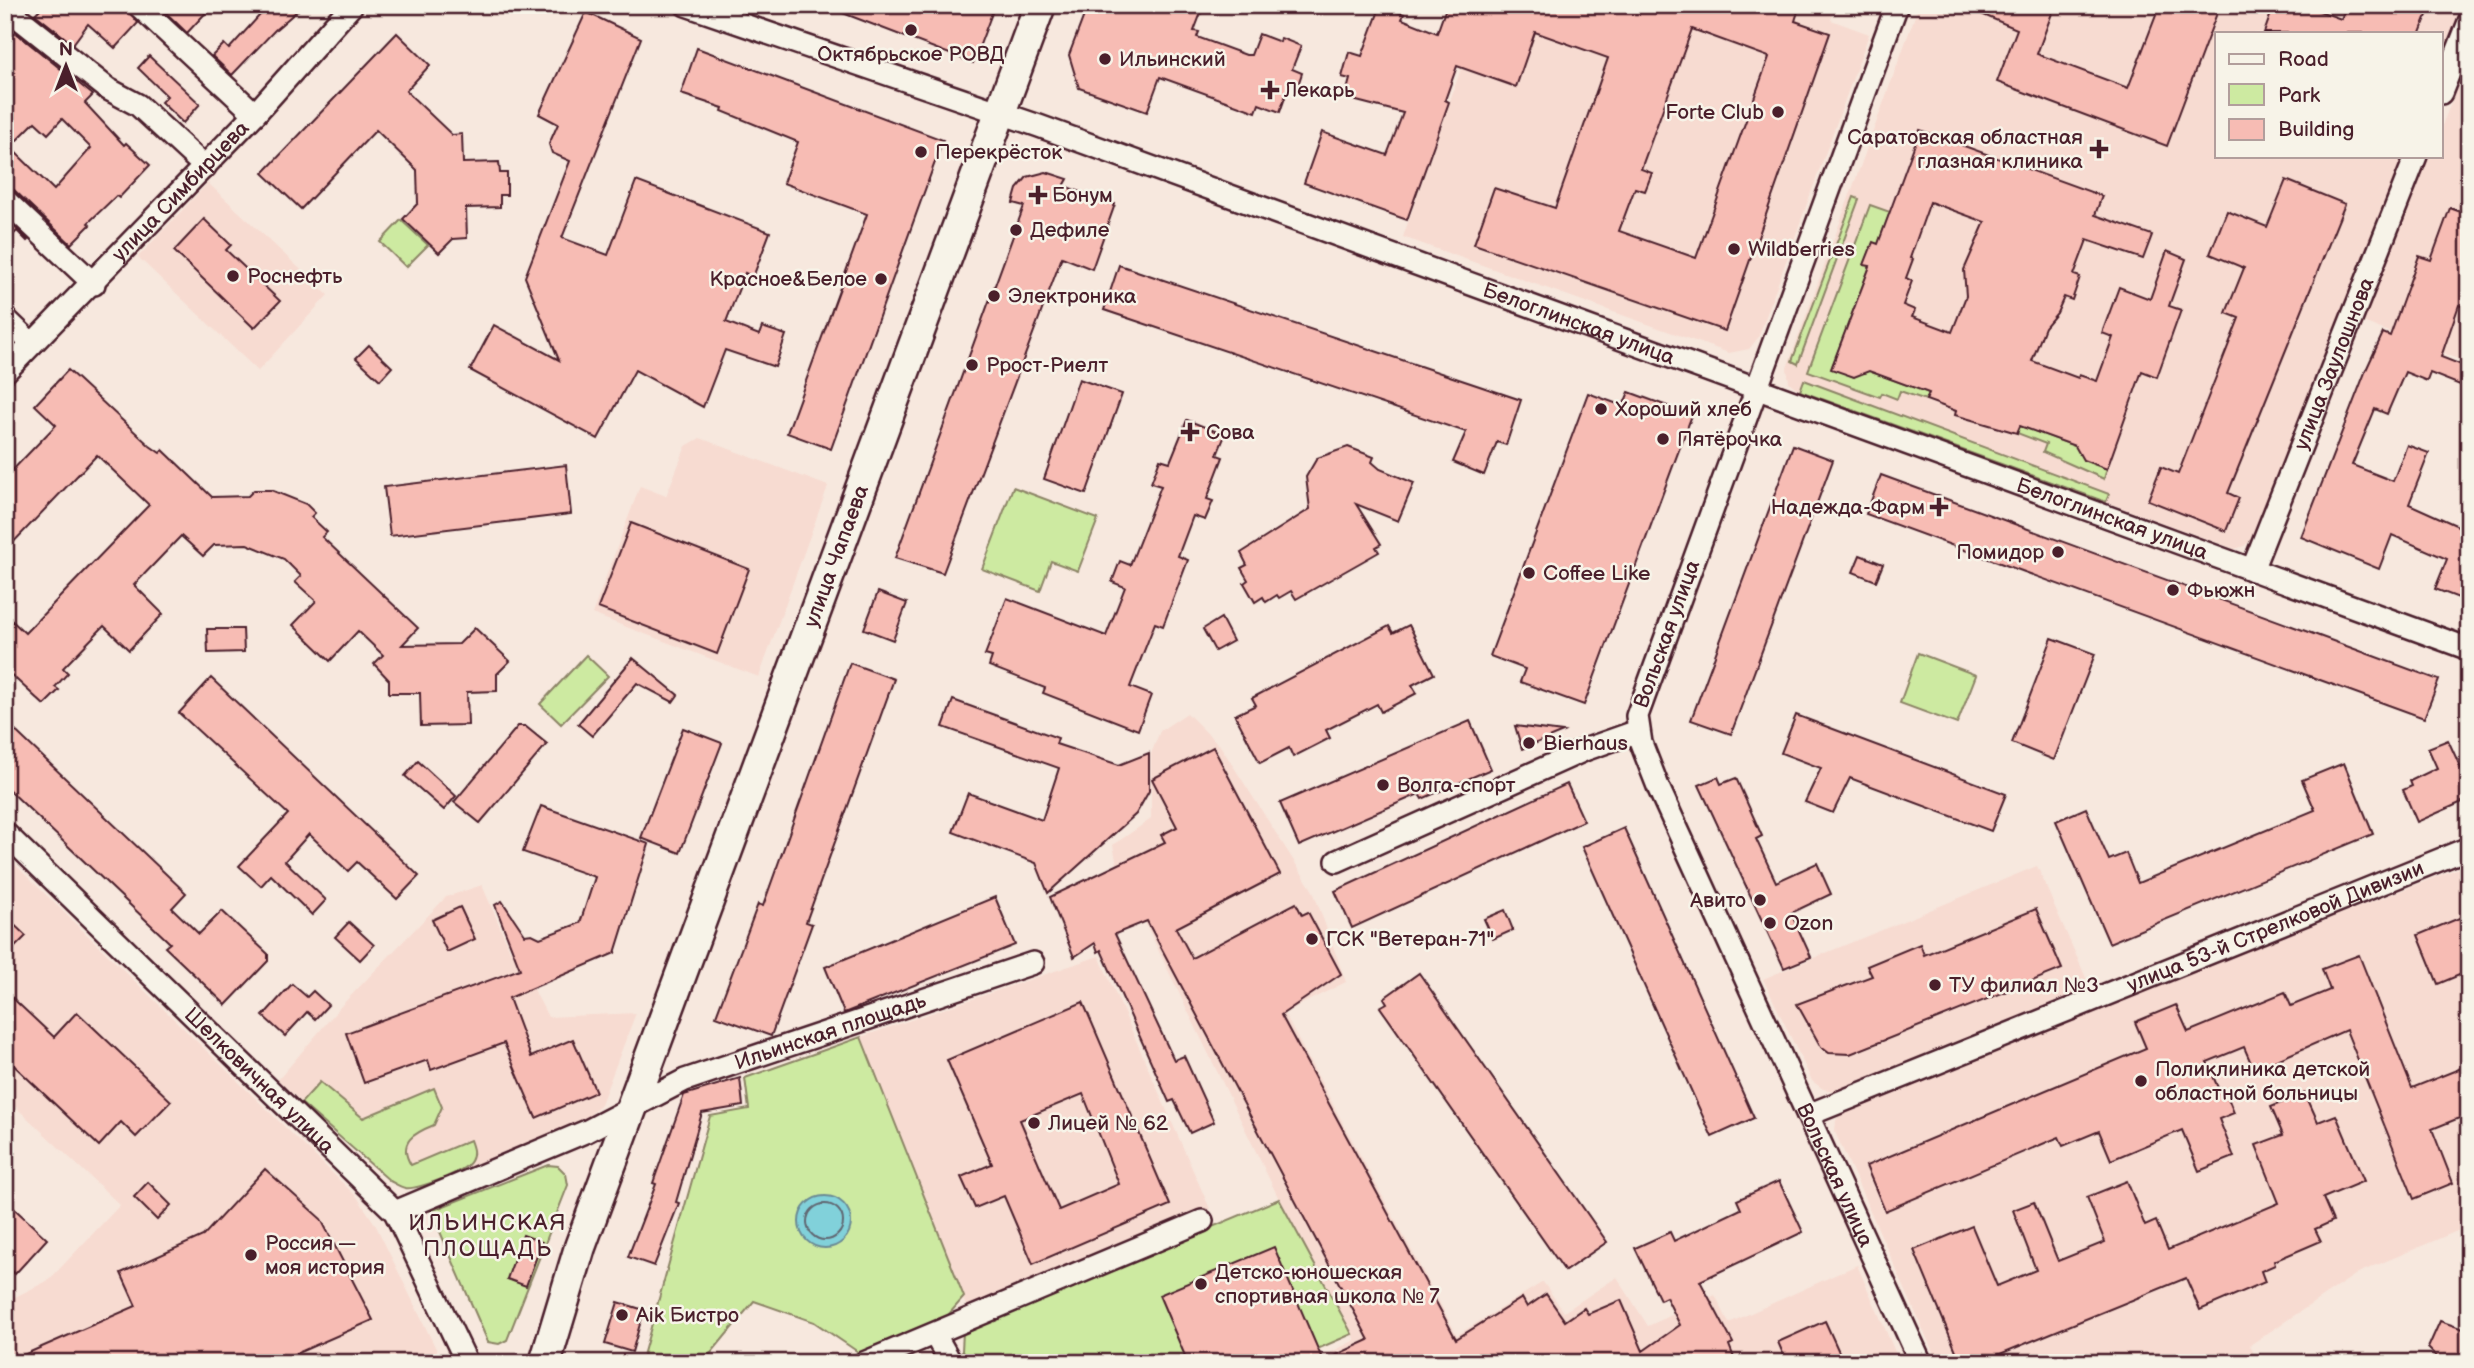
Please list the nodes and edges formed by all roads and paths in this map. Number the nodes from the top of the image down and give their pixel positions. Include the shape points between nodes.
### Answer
1 (138, 5) edge
2 (352, 5) edge
3 (686, 5) edge
4 (1040, 5) edge
5 (1897, 5) edge
6 (5, 7) edge
7 (2469, 22) edge
8 (2442, 90) edge
9 (1001, 112) junction
10 (255, 114) junction
11 (2415, 158) edge
12 (205, 167) junction
13 (5, 200) edge
14 (94, 284) junction
15 (5, 318) edge
16 (33, 344) junction
17 (5, 372) edge
18 (1755, 387) junction
19 (2252, 570) junction
20 (2469, 649) edge
21 (1638, 731) junction
22 (5, 833) edge
23 (2469, 848) edge
24 (1337, 861) dead end
25 (1032, 963) dead end
26 (632, 1108) junction
27 (1808, 1115) junction
28 (395, 1212) junction
29 (1202, 1221) dead end
30 (935, 1335) junction
31 (543, 1360) edge
32 (467, 1363) edge
33 (864, 1363) edge
34 (951, 1363) edge
35 (1921, 1363) edge

1 - 10 street
2 - 10 street, улица Симбирцева
3 - 9 street, Белоглинская улица
4 - 9 street, улица Чапаева
5 - 18 street, Вольская улица
6 - 12 street via 108,89 138,105
7 - 8 street
9 - 18 street, Белоглинская улица
9 - 26 street, улица Чапаева
10 - 12 street, улица Симбирцева
11 - 19 street, улица Заулошнова
12 - 14 street, улица Симбирцева
13 - 14 street
14 - 16 street, улица Симбирцева
15 - 16 street
16 - 17 street, улица Симбирцева
18 - 19 street, Белоглинская улица
18 - 21 street, Вольская улица via 1637,716
19 - 20 street, Белоглинская улица
21 - 24 street via 1622,734
21 - 27 street, Вольская улица via 1665,801
22 - 28 street, Шелковичная улица
23 - 27 street, улица 53-й Стрелковой Дивизии
25 - 26 street, Ильинская площадь via 685,1080
26 - 28 street, Ильинская площадь
26 - 31 street
27 - 35 street, Вольская улица
28 - 32 street, Шелковичная улица
29 - 30 street
30 - 33 street
30 - 34 street

